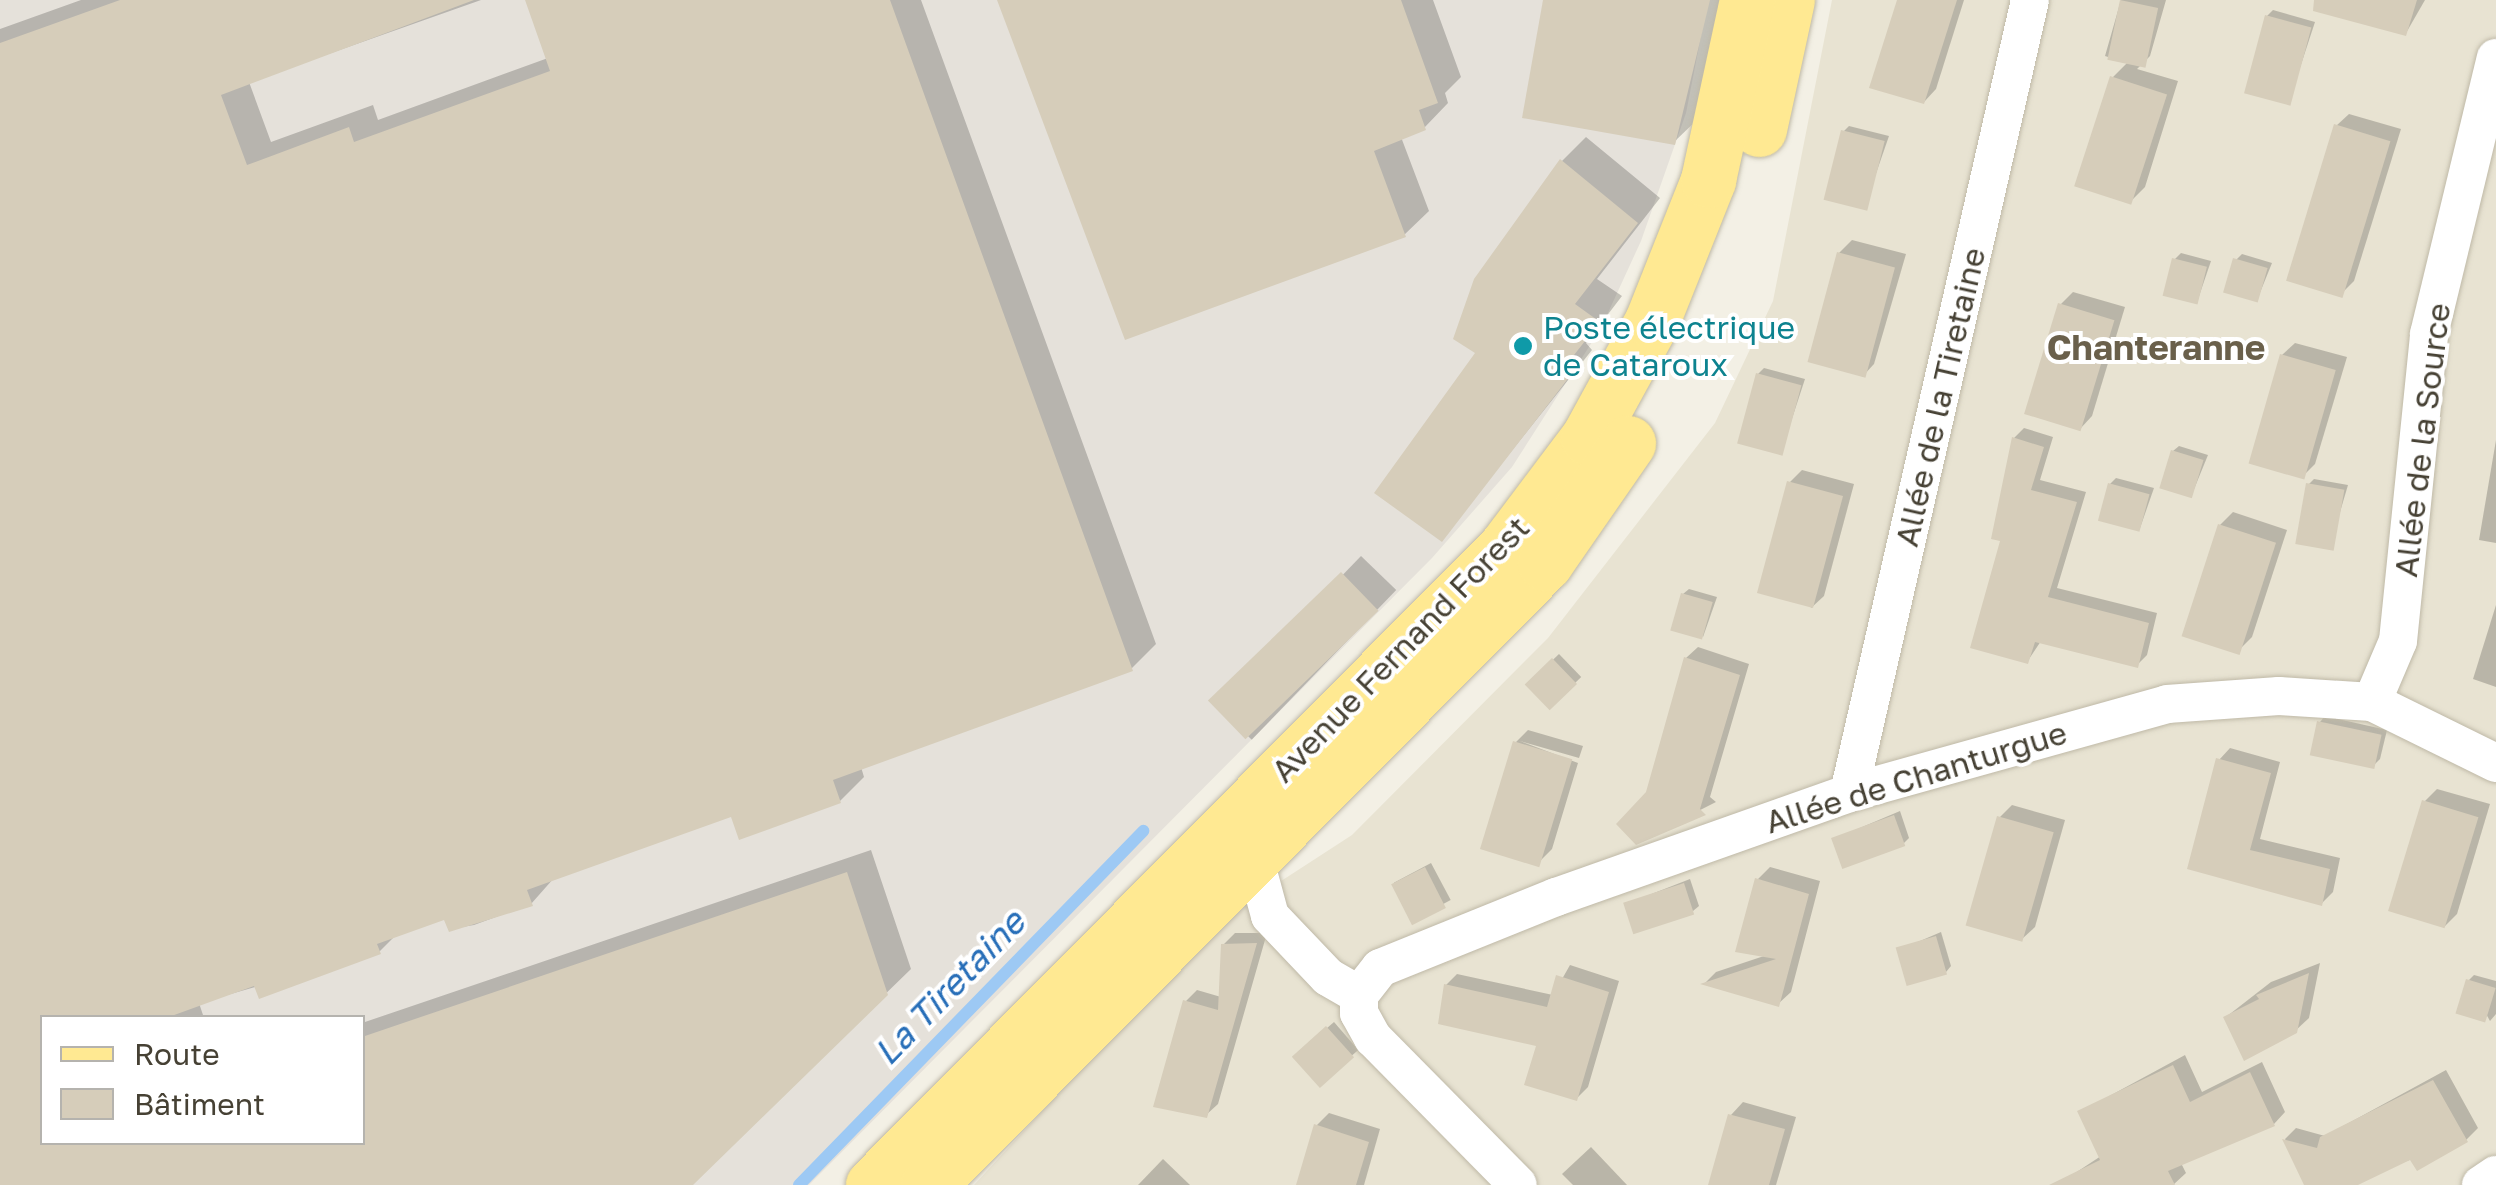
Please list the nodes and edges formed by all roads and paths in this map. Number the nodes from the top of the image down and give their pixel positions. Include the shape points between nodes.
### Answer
1 (1747, 0) edge
2 (1787, 0) edge
3 (2030, 0) edge
4 (2496, 58) edge
5 (2372, 702) junction
6 (2496, 762) edge
7 (1849, 793) junction
8 (1254, 857) junction
9 (1360, 995) junction
10 (2496, 1175) edge
11 (1497, 1178) edge
12 (873, 1185) edge
13 (928, 1185) edge
14 (2481, 1185) edge

1 - 12 main road, Avenue Fernand Forest via 1708,180 1652,321 1588,438 1505,548
2 - 8 main road, Avenue Fernand Forest via 1744,188 1680,346 1621,455 1545,563
3 - 7 street, Allée de la Tiretaine
4 - 5 street, Allée de la Source via 2428,334 2398,641
5 - 6 street, Allée de Chanturgue
5 - 7 street, Allée de Chanturgue via 2279,696 2168,704
7 - 9 street, Allée de Chanturgue via 1422,948 1380,968
8 - 9 street via 1270,916 1328,977
8 - 13 main road, Avenue Fernand Forest
9 - 11 street via 1358,1013 1373,1038
10 - 14 street

